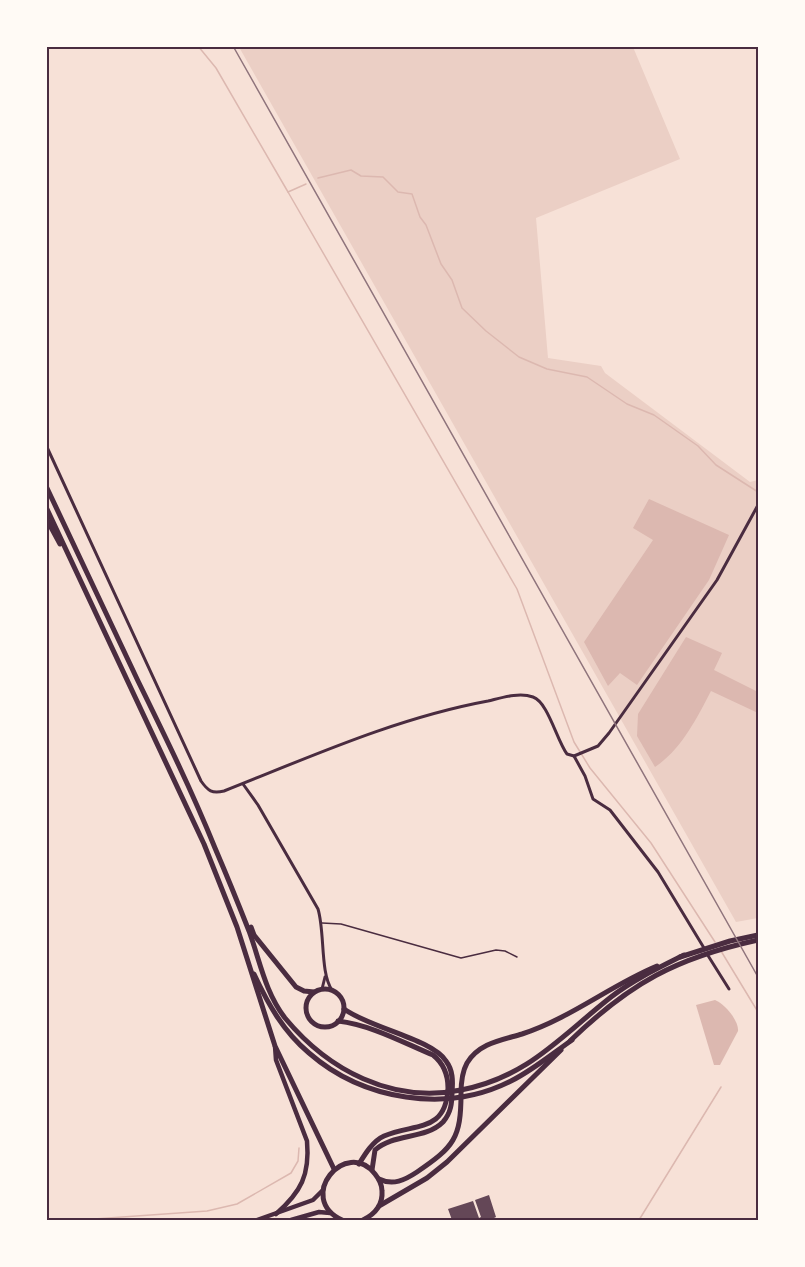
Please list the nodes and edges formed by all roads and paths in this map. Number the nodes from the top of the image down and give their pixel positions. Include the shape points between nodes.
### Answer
1 (46, 445) edge
2 (46, 486) edge
3 (759, 505) edge
4 (46, 507) edge
5 (46, 518) edge
6 (86, 593) junction
7 (576, 755) junction
8 (243, 784) junction
9 (215, 846) junction
10 (322, 923) junction
11 (759, 935) edge
12 (759, 940) edge
13 (699, 953) junction
14 (245, 954) junction
15 (684, 955) junction
16 (517, 957) dead end
17 (325, 972) junction
18 (322, 989) junction
19 (729, 989) dead end
20 (332, 990) junction
21 (314, 992) junction
22 (344, 1009) junction
23 (338, 1021) junction
24 (572, 1040) junction
25 (275, 1046) junction
26 (479, 1089) junction
27 (359, 1164) junction
28 (334, 1169) junction
29 (372, 1170) junction
30 (379, 1179) junction
31 (323, 1190) junction
32 (379, 1206) junction
33 (330, 1212) junction
34 (276, 1214) junction
35 (372, 1218) edge
36 (257, 1221) edge
37 (291, 1221) edge
38 (342, 1221) edge
39 (363, 1221) edge

1 - 8 street via 201,781 213,792
2 - 9 main road
3 - 7 street via 717,580 609,733 598,746
4 - 6 main road
5 - 6 main road
6 - 14 main road via 204,844
7 - 8 street via 567,754 561,747 542,702 517,696 429,714
7 - 19 street via 593,799 610,810 658,872
8 - 10 street via 294,865
9 - 21 main road via 254,935 296,987
9 - 26 main road via 264,981 294,1028 325,1057 359,1078 408,1091
10 - 16 lane via 341,924 461,958 496,950
10 - 17 street
11 - 13 main road
12 - 13 main road
13 - 15 main road
13 - 24 main road via 624,994
14 - 25 main road
14 - 26 main road via 282,1024 324,1066 359,1084 406,1098 436,1099
15 - 26 main road via 633,981 531,1063
15 - 30 main road via 649,969 552,1023 483,1047 467,1063 463,1074 461,1116 452,1143 441,1155 396,1183
17 - 18 street
17 - 20 street
18 - 20 main road
18 - 21 main road
20 - 22 main road
21 - 23 main road via 307,1002 310,1020 327,1027
22 - 23 main road
22 - 29 main road via 370,1024 438,1051 453,1079 449,1115 435,1129 384,1142 375,1150
23 - 27 main road via 370,1029 433,1055 447,1076 447,1096 440,1117 384,1137 374,1143
24 - 26 main road via 509,1082
24 - 32 main road via 447,1162 428,1178
25 - 28 main road
25 - 34 main road via 276,1060 308,1152 300,1189
27 - 28 main road
27 - 29 main road
28 - 31 main road
29 - 30 main road
30 - 32 main road
31 - 33 main road
31 - 34 main road via 313,1200
32 - 35 main road
33 - 37 main road
33 - 38 main road
34 - 36 main road
35 - 39 main road

